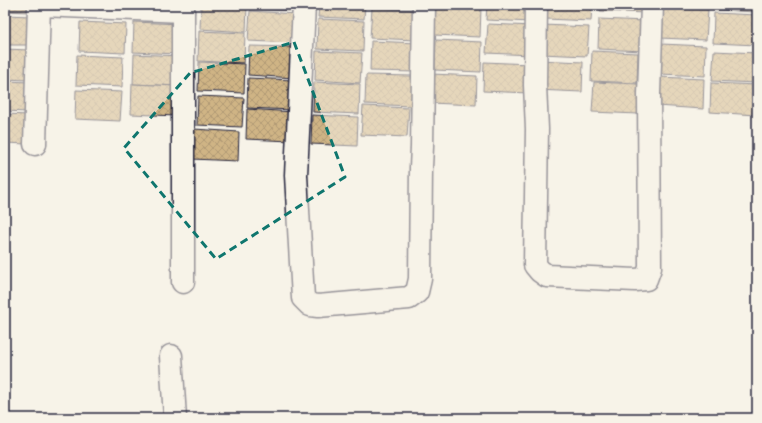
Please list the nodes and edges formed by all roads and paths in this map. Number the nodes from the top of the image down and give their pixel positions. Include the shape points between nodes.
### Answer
1 (40, 5) edge
2 (304, 5) edge
3 (424, 5) edge
4 (536, 5) edge
5 (652, 5) edge
6 (183, 8) edge
7 (35, 144) dead end
8 (183, 282) dead end
9 (171, 356) dead end
10 (175, 418) edge

1 - 6 street
1 - 7 street
2 - 3 street via 296,175 303,298 310,305 318,306 409,298 417,292 420,279
4 - 5 street via 535,265 547,276 635,280 646,279 650,268 648,94
6 - 8 street
9 - 10 street

